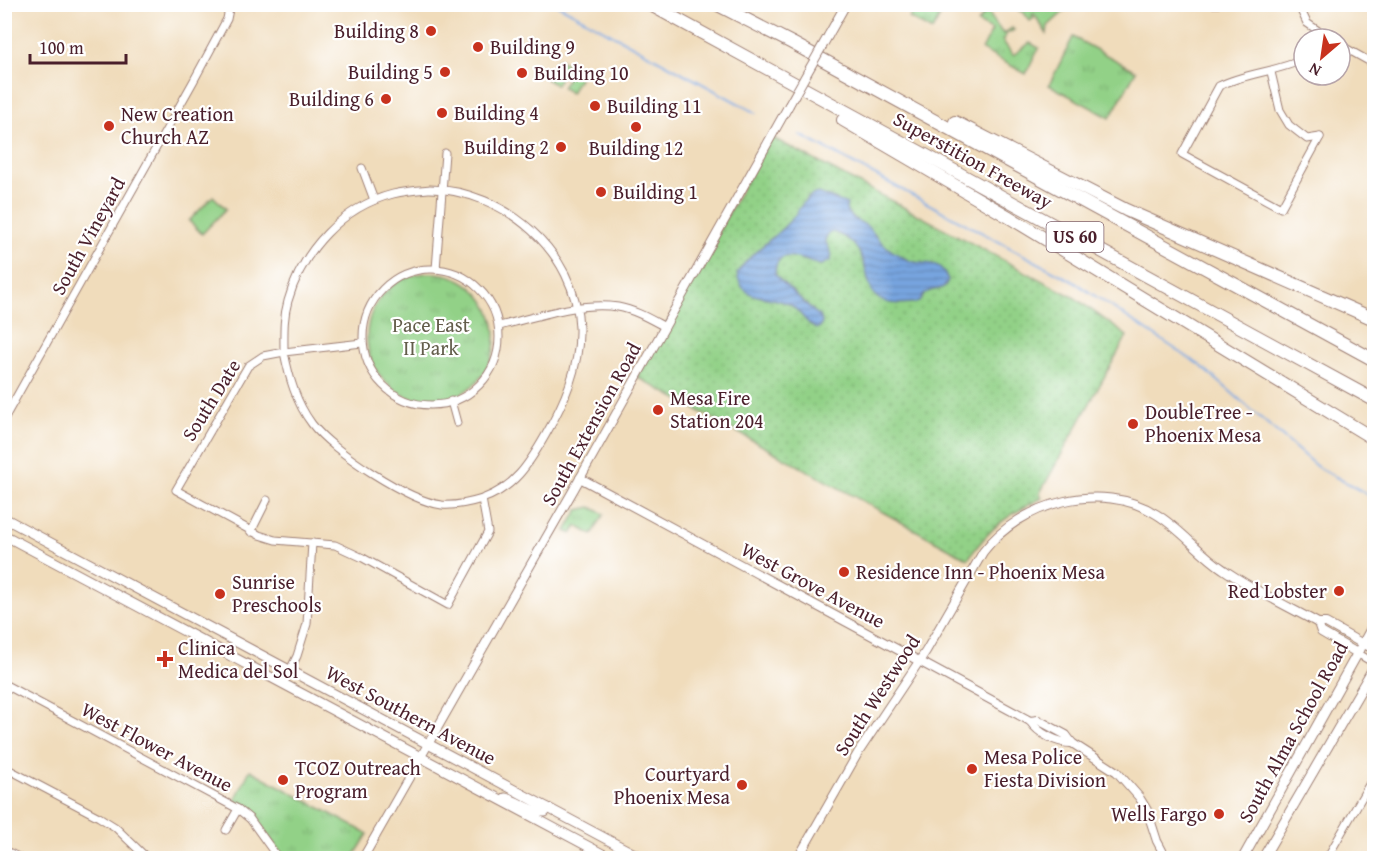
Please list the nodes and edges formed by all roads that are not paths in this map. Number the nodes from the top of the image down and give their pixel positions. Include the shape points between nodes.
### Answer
1 (230, 4) edge
2 (639, 4) edge
3 (649, 4) edge
4 (716, 4) edge
5 (846, 4) edge
6 (1205, 4) edge
7 (1218, 4) edge
8 (1298, 4) edge
9 (1312, 27) edge
10 (713, 39) junction
11 (792, 43) junction
12 (1352, 52) edge
13 (1292, 64) edge
14 (1374, 64) edge
15 (1271, 72) junction
16 (775, 74) junction
17 (445, 153) dead end
18 (362, 168) dead end
19 (443, 189) junction
20 (374, 200) junction
21 (436, 269) junction
22 (576, 308) junction
23 (1374, 319) edge
24 (499, 326) junction
25 (665, 327) junction
26 (362, 343) junction
27 (284, 352) junction
28 (1374, 360) edge
29 (1374, 400) edge
30 (452, 401) junction
31 (4, 419) edge
32 (457, 423) dead end
33 (1374, 439) edge
34 (580, 478) junction
35 (482, 499) junction
36 (267, 500) dead end
37 (4, 518) edge
38 (251, 532) junction
39 (4, 535) edge
40 (312, 543) junction
41 (1318, 624) junction
42 (1374, 624) edge
43 (1363, 644) junction
44 (1374, 650) edge
45 (1357, 653) junction
46 (919, 662) junction
47 (1374, 665) edge
48 (290, 671) junction
49 (4, 684) edge
50 (283, 684) junction
51 (429, 745) junction
52 (422, 758) junction
53 (4, 767) edge
54 (1374, 776) edge
55 (487, 793) junction
56 (548, 808) junction
57 (238, 809) junction
58 (226, 830) dead end
59 (4, 850) edge
60 (631, 856) edge
61 (20, 858) edge
62 (147, 858) edge
63 (278, 858) edge
64 (363, 858) edge
65 (610, 858) edge
66 (642, 858) edge
67 (798, 858) edge
68 (1166, 858) edge
69 (1243, 858) edge
70 (1263, 858) edge
71 (1327, 858) edge

1 - 31 street, South Vineyard via 227,19
2 - 10 highway
3 - 10 highway, Superstition Freeway / US 60
4 - 11 highway, Superstition Freeway / US 60
5 - 25 street, South Extension Road, bridge
6 - 7 street
8 - 9 street
10 - 16 highway, Superstition Freeway / US 60
11 - 23 highway via 885,84 1126,210
11 - 28 highway, Superstition Freeway / US 60
12 - 14 street
13 - 15 street
15 - 15 street via 1280,110 1289,125 1307,139 1320,137 1281,208 1182,154 1219,86
16 - 29 highway, Superstition Freeway / US 60
16 - 33 highway via 848,123
17 - 19 street
18 - 20 street
19 - 20 street
19 - 21 street
19 - 22 street via 503,208 533,231 566,277
20 - 27 street via 322,237 302,267 288,302
21 - 24 street via 455,273 476,287 491,305
21 - 26 street via 400,277 382,290 368,309
22 - 24 street
22 - 25 street via 619,307
22 - 35 street via 579,329 575,370 554,420 518,478
24 - 30 street via 496,356 490,369 473,391
25 - 34 street, South Extension Road
26 - 27 street, South Date
26 - 30 street via 373,371 390,390 413,402
27 - 35 street via 302,407 312,424 338,451 426,501 452,505
27 - 38 street, South Date via 263,356 248,366 176,490
30 - 32 street
34 - 46 street, West Grove Avenue
34 - 51 street, South Extension Road
35 - 40 street via 488,532 448,605 335,545
36 - 38 street
37 - 48 main road, West Southern Avenue
38 - 40 street via 275,540
39 - 50 main road, West Southern Avenue
40 - 48 street via 308,624
41 - 43 street via 1326,623
41 - 45 street via 1321,632
41 - 46 street, South Westwood via 1223,569 1155,513 1126,502 1080,498 1047,506 1013,524 985,549
42 - 43 main road, South Alma School Road
43 - 44 street
43 - 45 main road, South Alma School Road
45 - 47 street
45 - 69 main road, South Alma School Road
46 - 67 street, South Westwood via 861,749
46 - 68 street, West Grove Avenue via 1030,721 1044,734 1062,743 1072,743 1117,772 1147,810
47 - 70 main road, South Alma School Road
48 - 50 street
48 - 51 main road, West Southern Avenue
49 - 57 street, West Flower Avenue
50 - 52 main road, West Southern Avenue
51 - 52 street, South Extension Road
51 - 56 main road, West Southern Avenue
52 - 55 main road, West Southern Avenue
52 - 64 street, South Extension Road
53 - 62 street via 115,827
54 - 71 street
55 - 56 main road via 540,813
55 - 65 main road, West Southern Avenue
56 - 60 main road, West Southern Avenue
57 - 58 street
57 - 63 street, West Flower Avenue
59 - 61 street
60 - 66 main road, West Southern Avenue

